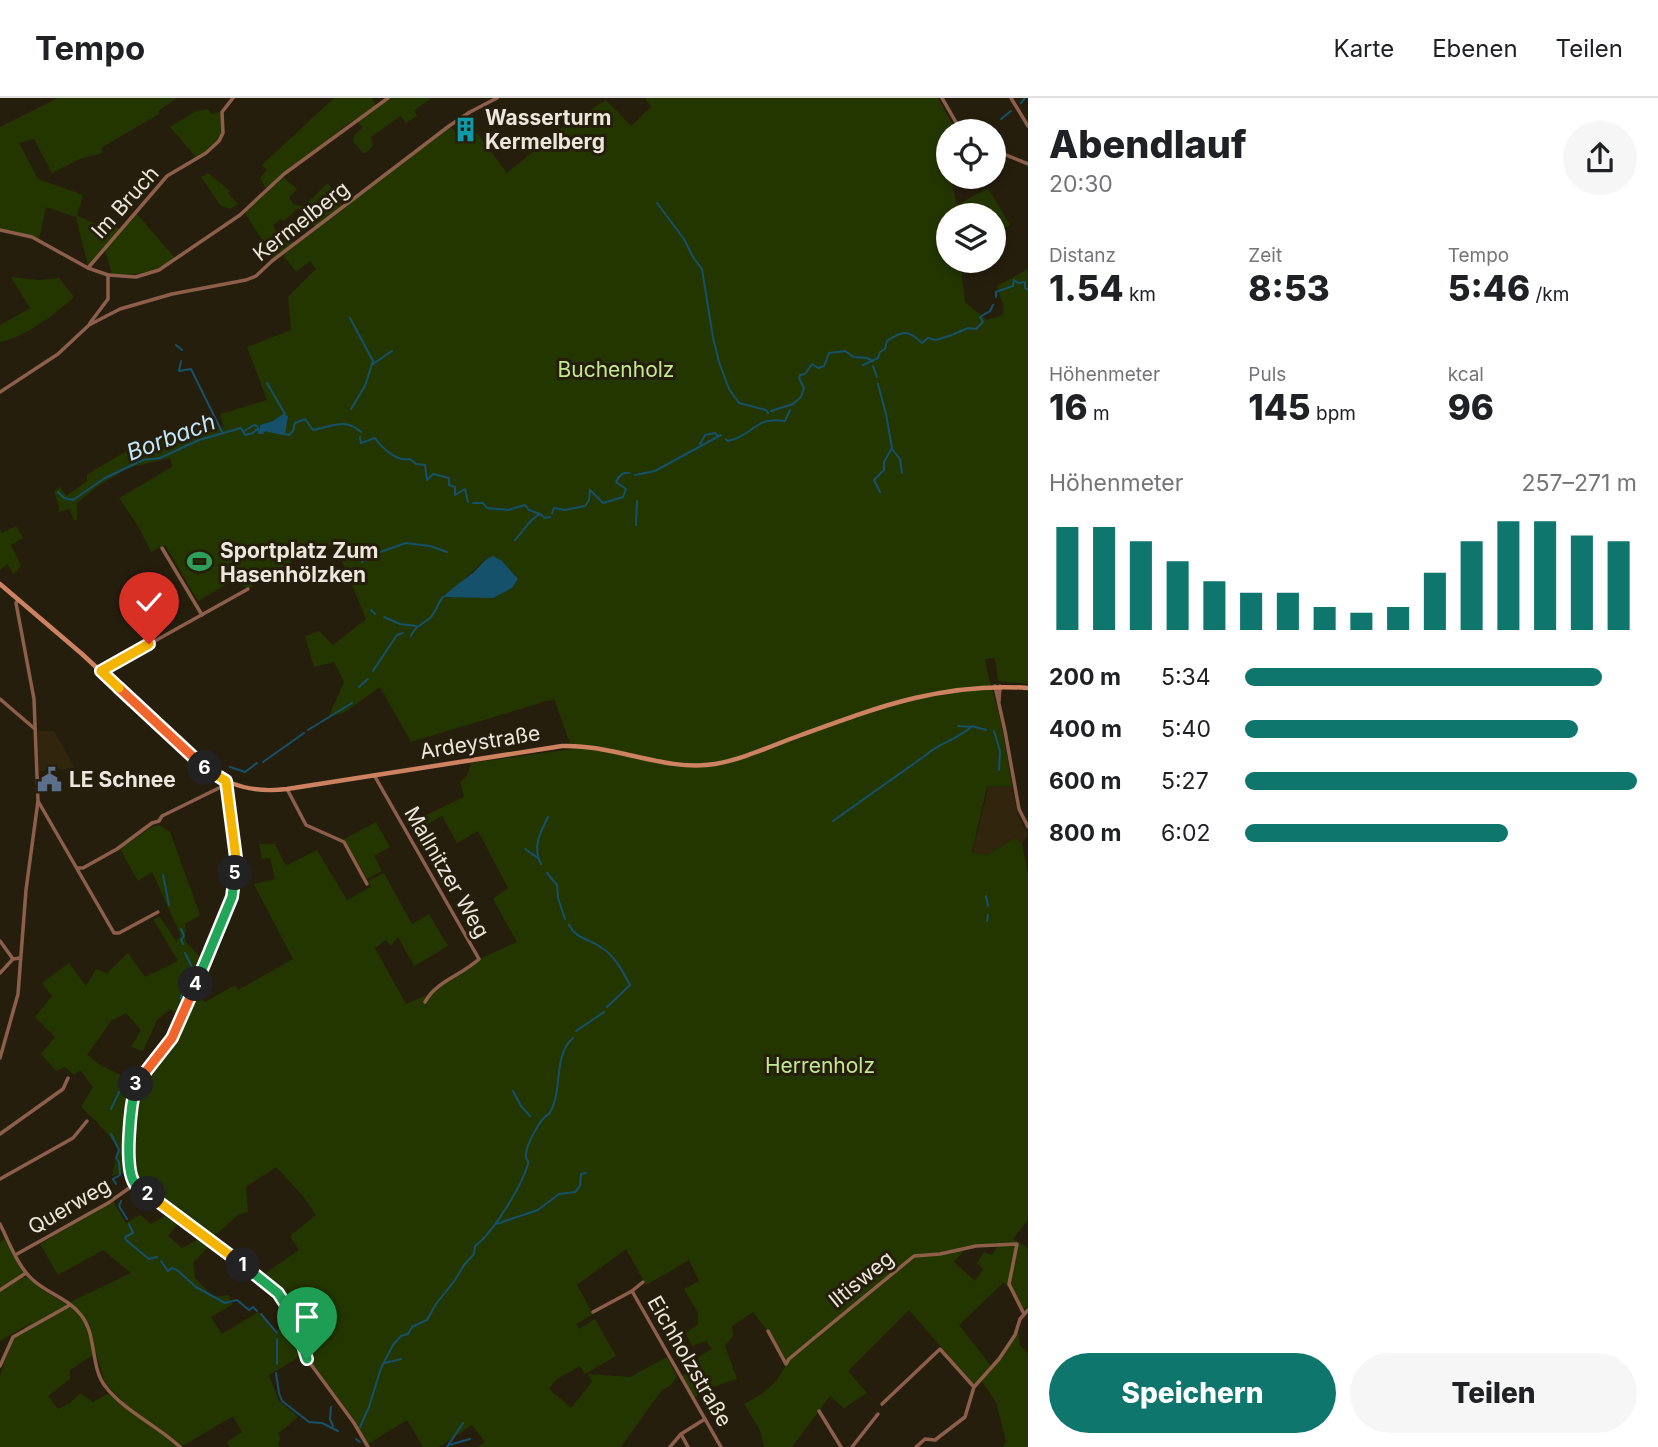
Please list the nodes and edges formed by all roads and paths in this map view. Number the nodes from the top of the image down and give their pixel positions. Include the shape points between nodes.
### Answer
1 (233, 98) edge
2 (388, 98) edge
3 (497, 98) edge
4 (942, 98) edge
5 (1011, 98) edge
6 (954, 119) edge
7 (1028, 126) edge
8 (1006, 155) edge
9 (1028, 164) edge
10 (0, 230) edge
11 (88, 268) junction
12 (108, 275) junction
13 (89, 325) junction
14 (0, 392) edge
15 (162, 548) dead end
16 (0, 584) edge
17 (248, 589) dead end
18 (18, 600) junction
19 (202, 615) junction
20 (101, 671) junction
21 (997, 686) junction
22 (1028, 688) edge
23 (0, 699) edge
24 (35, 729) junction
25 (374, 775) junction
26 (225, 783) junction
27 (287, 789) junction
28 (37, 800) junction
29 (1028, 827) edge
30 (77, 868) junction
31 (367, 884) dead end
32 (158, 912) dead end
33 (0, 941) edge
34 (20, 958) junction
35 (13, 959) junction
36 (0, 973) edge
37 (425, 1002) dead end
38 (0, 1058) edge
39 (68, 1078) dead end
40 (87, 1121) dead end
41 (0, 1134) edge
42 (0, 1179) edge
43 (135, 1184) junction
44 (0, 1224) edge
45 (16, 1254) junction
46 (26, 1273) junction
47 (643, 1282) dead end
48 (0, 1290) edge
49 (632, 1291) junction
50 (70, 1305) junction
51 (1028, 1310) edge
52 (593, 1312) dead end
53 (1024, 1314) junction
54 (768, 1331) dead end
55 (0, 1366) edge
56 (974, 1387) junction
57 (882, 1404) dead end
58 (819, 1411) dead end
59 (878, 1414) dead end
60 (705, 1419) junction
61 (681, 1434) junction
62 (180, 1447) edge
63 (368, 1447) edge
64 (670, 1447) edge
65 (688, 1447) edge
66 (721, 1447) edge
67 (841, 1447) edge
68 (852, 1447) edge
69 (916, 1447) edge

1 - 11 street, Im Bruch via 222,112 219,141 167,175
2 - 12 street via 284,174 240,215 159,271 136,277
3 - 13 street, Kermelberg via 428,141 257,276 148,300
4 - 6 street
5 - 7 street
8 - 9 street
10 - 11 street via 32,237
11 - 12 street
12 - 13 street via 108,299
13 - 14 street, Kermelberg via 58,354
15 - 19 street
16 - 18 main road, Ardeystraße
17 - 19 street
18 - 20 main road, Ardeystraße
18 - 24 street
19 - 20 street
20 - 26 main road, Ardeystraße
21 - 22 main road, Ardeystraße
21 - 25 main road, Ardeystraße via 887,704 715,764 673,764 597,747 562,746
21 - 29 street via 1020,812
23 - 24 street
24 - 28 street
25 - 27 main road, Ardeystraße
25 - 37 street, Mallnitzer Weg via 479,959 429,994
26 - 27 main road, Ardeystraße via 257,790
26 - 30 street
26 - 43 street via 236,858 232,897 172,1038 136,1084 130,1114 130,1164
27 - 31 street via 306,825 344,842
28 - 30 street
28 - 34 street
30 - 32 street via 116,934
33 - 35 street
34 - 35 street
34 - 38 street via 16,1004
35 - 36 street
39 - 41 street via 63,1089
40 - 42 street via 72,1138
43 - 45 street, Querweg
43 - 63 street via 278,1293 295,1319 307,1359
44 - 45 street
45 - 46 street
46 - 48 street
46 - 50 street
47 - 49 street, Eichholzstraße
49 - 52 street, Eichholzstraße
49 - 60 street, Eichholzstraße
50 - 55 street via 13,1337
50 - 62 street via 87,1323 105,1386
51 - 53 street
53 - 54 street, Iltisweg via 1009,1284 1017,1244 976,1246 914,1256 786,1364
53 - 56 street via 1006,1350
56 - 57 street via 940,1349
56 - 69 street via 965,1418 935,1442 925,1439
58 - 67 street
59 - 68 street
60 - 61 street
60 - 66 street, Eichholzstraße
61 - 64 street
61 - 65 street

